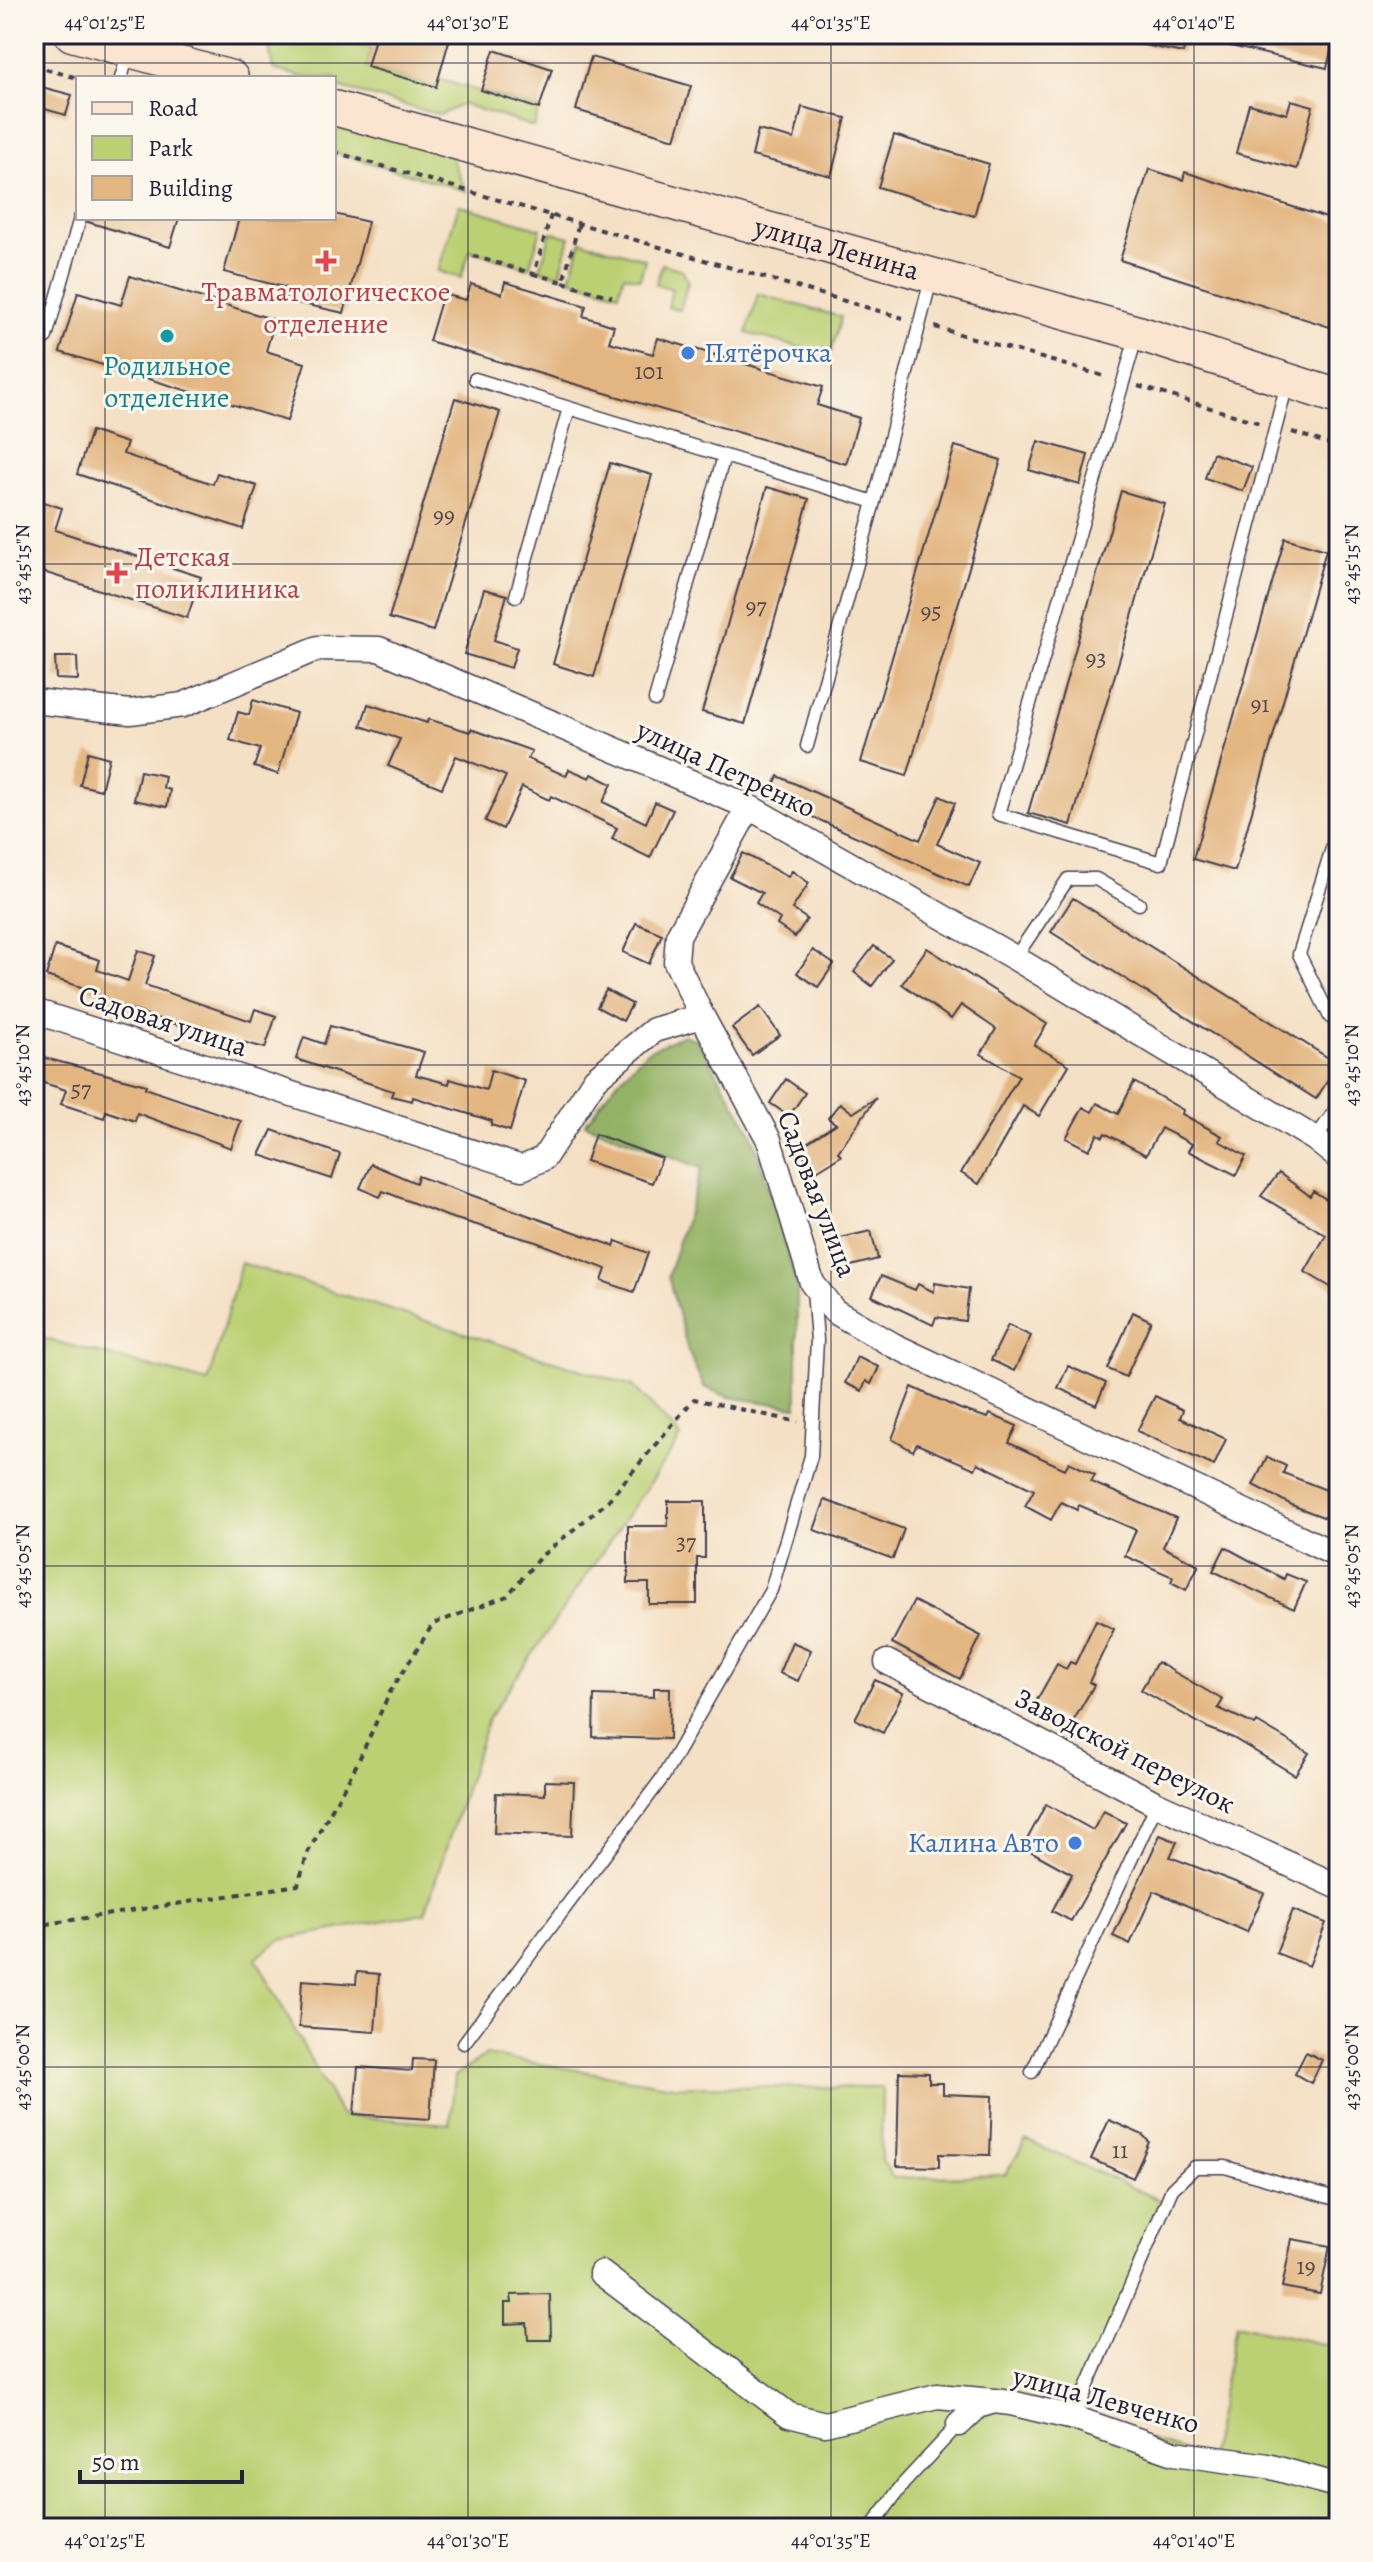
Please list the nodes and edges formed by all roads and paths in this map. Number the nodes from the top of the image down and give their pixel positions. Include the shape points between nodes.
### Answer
1 (72, 34) edge
2 (143, 54) edge
3 (34, 66) edge
4 (224, 76) edge
5 (76, 77) edge
6 (336, 109) edge
7 (336, 153) edge
8 (551, 215) junction
9 (79, 220) edge
10 (579, 223) junction
11 (473, 256) dead end
12 (534, 274) junction
13 (932, 276) junction
14 (563, 282) junction
15 (612, 297) dead end
16 (921, 323) junction
17 (34, 333) edge
18 (1138, 333) junction
19 (475, 379) dead end
20 (1287, 380) junction
21 (1123, 382) junction
22 (1339, 397) edge
23 (569, 408) junction
24 (1277, 428) junction
25 (1339, 447) edge
26 (724, 456) junction
27 (874, 502) junction
28 (516, 596) dead end
29 (655, 700) dead end
30 (34, 701) edge
31 (807, 746) dead end
32 (749, 807) junction
33 (1339, 826) edge
34 (1139, 904) dead end
35 (1015, 958) junction
36 (34, 1011) edge
37 (702, 1016) junction
38 (1339, 1022) edge
39 (1339, 1105) edge
40 (1315, 1139) junction
41 (1339, 1158) edge
42 (812, 1283) junction
43 (812, 1425) junction
44 (1339, 1556) edge
45 (887, 1662) dead end
46 (1157, 1804) junction
47 (1339, 1887) edge
48 (34, 1926) edge
49 (464, 2043) dead end
50 (1032, 2072) dead end
51 (1339, 2200) edge
52 (601, 2273) dead end
53 (994, 2401) junction
54 (1074, 2418) junction
55 (959, 2424) joint
56 (1339, 2486) edge
57 (871, 2528) edge

1 - 2 street
2 - 4 street
3 - 5 path
6 - 13 street, улица Ленина
7 - 8 path
8 - 10 path
8 - 12 path
9 - 17 lane via 46,337
10 - 14 path
10 - 16 path
11 - 12 path
12 - 14 path
13 - 16 lane
13 - 18 street, улица Ленина
14 - 15 path
16 - 21 path
16 - 27 lane
18 - 20 street, улица Ленина
18 - 21 lane
19 - 23 lane
20 - 22 street, улица Ленина
20 - 24 lane
21 - 24 path
21 - 24 lane via 998,814 1161,863
23 - 26 lane
23 - 28 lane
24 - 25 path
26 - 27 lane
26 - 29 lane
27 - 31 lane
30 - 32 street, улица Петренко via 130,712 183,705 318,648 379,649
32 - 35 street, улица Петренко
32 - 37 street via 678,936 676,962
33 - 38 lane via 1299,954 1330,1017
34 - 35 lane via 1096,879 1068,879
35 - 40 street, улица Петренко
36 - 37 street, Садовая улица via 522,1168 544,1158 595,1079 654,1030
37 - 42 street, Садовая улица via 769,1140
39 - 40 lane
40 - 41 street, улица Петренко
42 - 43 lane via 817,1340
42 - 44 street, Садовая улица via 834,1311 893,1345
43 - 48 path via 694,1399 606,1503 540,1557 507,1596 433,1624 390,1692 308,1852 298,1885
43 - 49 lane via 811,1456 771,1590 663,1777
45 - 46 street, Заводской переулок
46 - 47 street, Заводской переулок
46 - 50 lane
51 - 54 lane via 1225,2167 1195,2167 1172,2189
52 - 53 street via 789,2415 825,2424 937,2396
53 - 54 street, улица Левченко
53 - 55 street, улица Левченко via 978,2406
54 - 56 street, улица Левченко via 1174,2453 1268,2466
55 - 57 lane via 911,2474

